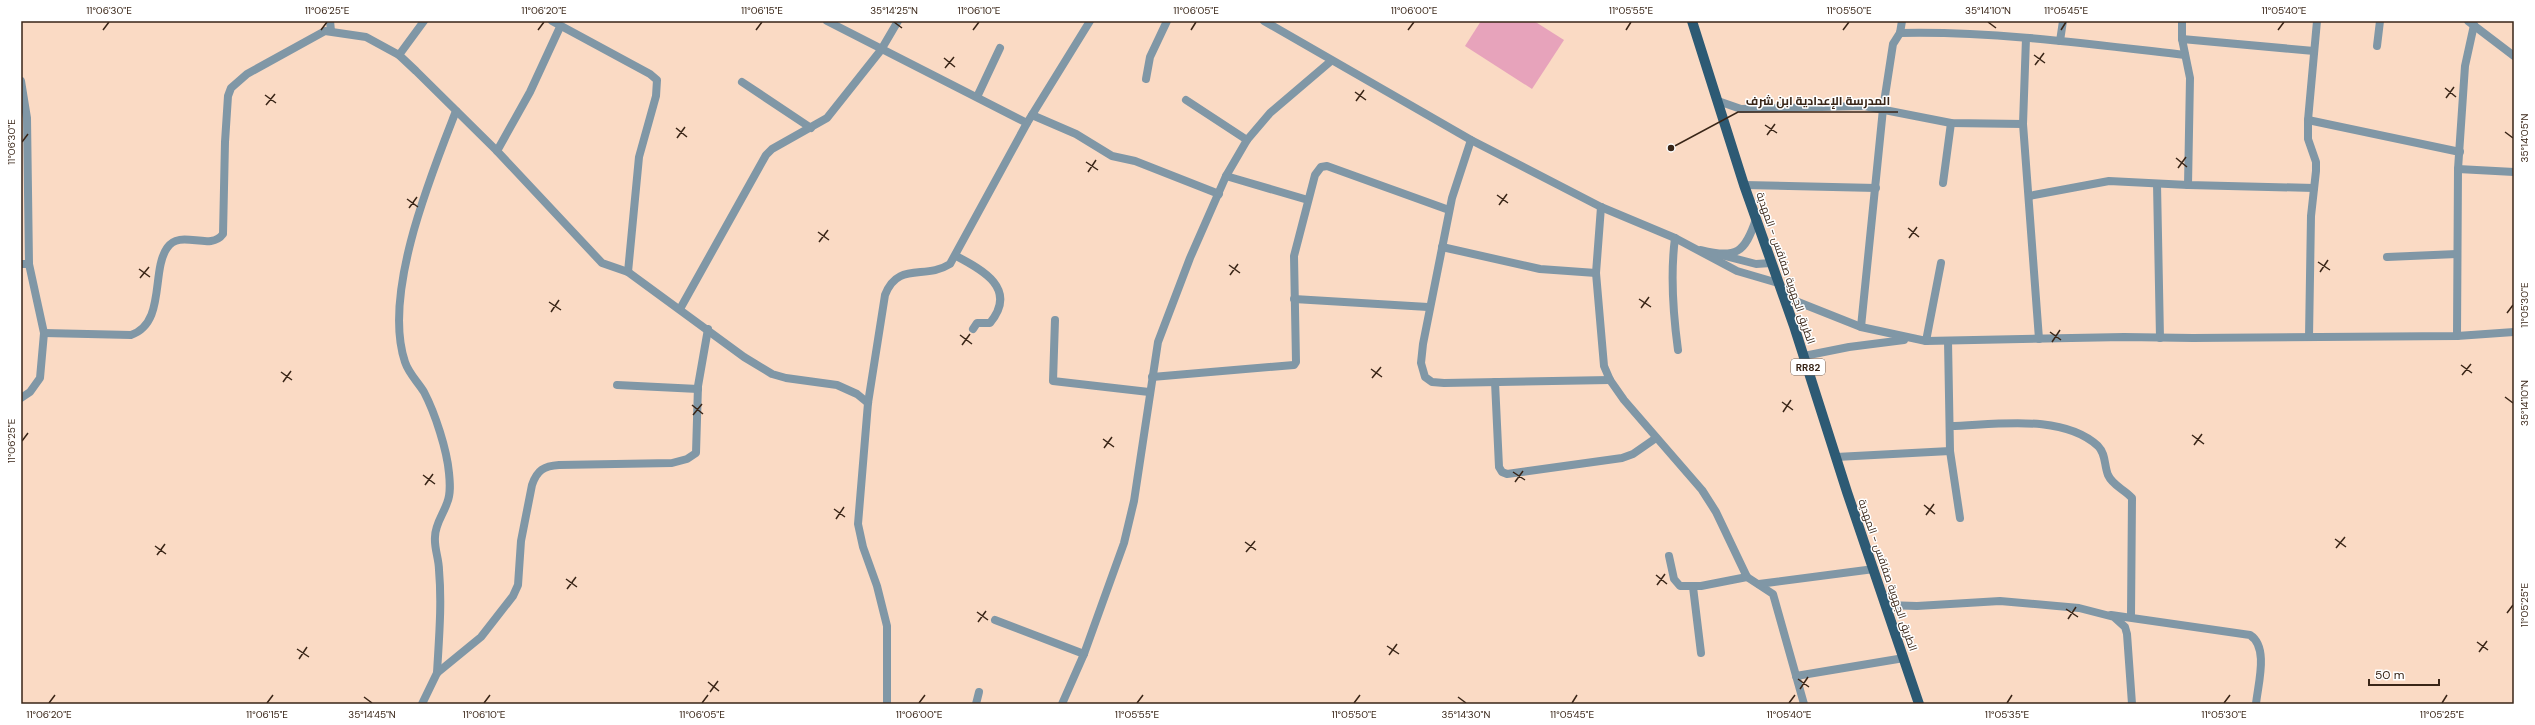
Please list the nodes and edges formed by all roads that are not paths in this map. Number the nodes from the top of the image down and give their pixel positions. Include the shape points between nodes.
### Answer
1 (330, 21) edge
2 (424, 21) edge
3 (552, 21) edge
4 (827, 21) edge
5 (898, 21) edge
6 (1090, 21) edge
7 (1167, 21) edge
8 (1264, 21) edge
9 (1692, 21) edge
10 (1902, 21) edge
11 (2063, 21) edge
12 (2182, 21) edge
13 (2317, 21) edge
14 (2380, 21) edge
15 (2471, 23) edge
16 (560, 27) junction
17 (331, 31) junction
18 (1900, 33) junction
19 (2026, 38) junction
20 (2182, 39) junction
21 (2060, 41) junction
22 (2377, 46) dead end
23 (1000, 48) dead end
24 (881, 50) junction
25 (2314, 51) junction
26 (399, 55) junction
27 (2185, 55) junction
28 (2514, 56) edge
29 (1331, 61) junction
30 (1146, 79) dead end
31 (21, 81) edge
32 (742, 82) dead end
33 (977, 97) junction
34 (1186, 100) dead end
35 (1718, 101) junction
36 (1883, 109) junction
37 (456, 111) junction
38 (1032, 115) junction
39 (2308, 120) junction
40 (1027, 123) junction
41 (1951, 123) junction
42 (2023, 124) junction
43 (811, 128) junction
44 (1247, 140) junction
45 (1471, 140) junction
46 (496, 151) junction
47 (2460, 152) junction
48 (2458, 170) junction
49 (2514, 172) edge
50 (1226, 176) junction
51 (1943, 184) dead end
52 (2157, 184) junction
53 (1744, 185) junction
54 (2188, 186) junction
55 (1876, 188) junction
56 (2314, 188) junction
57 (1218, 194) junction
58 (2029, 196) junction
59 (1308, 200) junction
60 (1601, 207) junction
61 (1450, 210) junction
62 (1756, 219) junction
63 (1675, 238) junction
64 (1442, 247) junction
65 (1694, 248) junction
66 (1714, 253) junction
67 (2456, 254) junction
68 (956, 256) junction
69 (2387, 257) dead end
70 (1771, 263) junction
71 (1941, 263) dead end
72 (25, 264) edge
73 (628, 272) junction
74 (1596, 273) junction
75 (1778, 283) junction
76 (1783, 296) junction
77 (1294, 298) junction
78 (1428, 307) junction
79 (680, 309) junction
80 (1054, 320) dead end
81 (1861, 327) junction
82 (708, 329) junction
83 (973, 329) dead end
84 (2514, 332) edge
85 (44, 333) junction
86 (2457, 336) junction
87 (2309, 337) junction
88 (2160, 338) junction
89 (1913, 339) junction
90 (2039, 339) junction
91 (1926, 342) junction
92 (1948, 342) junction
93 (1678, 350) dead end
94 (1804, 356) junction
95 (1152, 377) junction
96 (1610, 380) junction
97 (1495, 382) junction
98 (617, 385) dead end
99 (698, 389) junction
100 (1149, 392) junction
101 (21, 398) edge
102 (868, 403) junction
103 (1950, 426) junction
104 (1656, 438) junction
105 (1950, 451) junction
106 (1836, 457) junction
107 (1960, 518) dead end
108 (1669, 556) dead end
109 (1874, 569) junction
110 (1747, 577) junction
111 (1759, 584) junction
112 (1693, 587) junction
113 (1886, 605) junction
114 (2105, 614) junction
115 (2131, 616) junction
116 (995, 620) dead end
117 (1700, 653) dead end
118 (1084, 654) junction
119 (1904, 658) junction
120 (437, 673) junction
121 (1796, 676) junction
122 (979, 692) dead end
123 (422, 704) edge
124 (887, 704) edge
125 (976, 704) edge
126 (1062, 704) edge
127 (1804, 704) edge
128 (1919, 704) edge
129 (2132, 704) edge
130 (2256, 704) edge

1 - 17 street
2 - 26 street
3 - 16 street
4 - 24 street
5 - 24 street
6 - 38 street
7 - 30 street via 1150,57
8 - 29 street
9 - 35 main road, الطريق الجهوية صفاقس - المهدية / RR82
10 - 18 street
11 - 21 street
12 - 20 street
13 - 25 street
14 - 22 street
15 - 28 street
15 - 47 street via 2465,66
16 - 46 street via 526,98
16 - 73 street via 657,80 656,96 639,157
17 - 26 street via 374,40
17 - 85 street via 314,36 284,52 247,74 231,88 228,96 225,142 223,234 216,240 180,240 167,247 163,255 156,297 145,326 140,332 131,335
18 - 19 street via 1942,32
18 - 36 street via 1893,44
19 - 21 street
19 - 42 street
20 - 25 street
20 - 27 street
21 - 27 street
23 - 33 street
24 - 33 street
24 - 43 street via 827,118
25 - 39 street
26 - 37 street
27 - 54 street via 2190,78
29 - 44 street via 1270,113
29 - 45 street
31 - 72 street via 27,118
32 - 43 street
33 - 40 street
34 - 44 street
35 - 36 street via 1742,109 1864,106
35 - 53 main road, الطريق الجهوية صفاقس - المهدية / RR82
36 - 41 street
36 - 55 street
37 - 46 street
37 - 120 street via 416,224 408,253 399,314 399,336 404,361 428,401 441,436 449,471 449,496 438,521 435,537 441,621
38 - 40 street
38 - 57 street via 1076,134 1112,156 1135,161
39 - 47 street
39 - 56 street via 2308,139 2316,162
40 - 68 street via 990,188
41 - 42 street
41 - 51 street
42 - 58 street
43 - 79 street via 772,149 766,155
44 - 50 street
45 - 60 street
45 - 61 street
46 - 73 street via 591,254 611,267
47 - 48 street
48 - 49 street
48 - 67 street
50 - 57 street
50 - 59 street
52 - 54 street
52 - 58 street via 2104,181
52 - 88 street
53 - 55 street
53 - 62 main road, الطريق الجهوية صفاقس - المهدية / RR82
54 - 56 street
55 - 81 street
56 - 87 street via 2311,216
57 - 95 street via 1158,342
58 - 90 street
59 - 61 street via 1317,171 1327,166
59 - 77 street via 1294,256
60 - 63 street
60 - 74 street
61 - 64 street
62 - 66 street via 1746,245 1738,252
62 - 70 main road, الطريق الجهوية صفاقس - المهدية / RR82
63 - 65 street
63 - 93 street via 1672,304
64 - 74 street via 1540,269
64 - 78 street
65 - 66 street
65 - 75 street via 1737,271
66 - 70 street via 1756,264
67 - 69 street
67 - 86 street
68 - 83 street via 977,267 996,283 1001,300 996,317 990,323 977,323
68 - 102 street via 944,268 901,274 889,284 885,295
70 - 75 main road, الطريق الجهوية صفاقس - المهدية / RR82
71 - 91 street
72 - 85 street
73 - 79 street
74 - 96 street via 1604,366
75 - 76 main road, الطريق الجهوية صفاقس - المهدية / RR82
76 - 81 street
76 - 94 main road, الطريق الجهوية صفاقس - المهدية / RR82
77 - 78 street
77 - 95 street via 1294,365
78 - 97 street via 1421,363 1425,377 1437,382
79 - 82 street
80 - 100 street via 1053,381
81 - 89 street
82 - 99 street
82 - 102 street via 744,357 772,374 837,385 857,394
84 - 86 street
85 - 101 street via 40,378 30,392
86 - 87 street
87 - 88 street
88 - 90 street
89 - 91 street
89 - 94 street via 1848,346
90 - 92 street
91 - 92 street
92 - 103 street
94 - 106 main road, الطريق الجهوية صفاقس - المهدية / RR82
95 - 100 street
96 - 97 street
96 - 104 street
97 - 104 street via 1499,467 1507,474 1622,458 1633,454
98 - 99 street
99 - 120 street via 698,446 696,453 687,459 667,463 548,466 538,472 532,485 521,541 518,585 514,596 481,637
100 - 118 street via 1134,501 1124,543
102 - 124 street via 858,524 862,547 877,586 887,626
103 - 105 street
103 - 115 street via 2052,424 2084,436 2099,447 2113,483 2132,498
104 - 110 street via 1702,490 1716,512
105 - 106 street
105 - 107 street
106 - 109 main road, الطريق الجهوية صفاقس - المهدية / RR82
108 - 112 street via 1675,582 1680,586
109 - 111 street
109 - 113 main road, الطريق الجهوية صفاقس - المهدية / RR82
110 - 111 street
110 - 112 street
111 - 121 street via 1773,594 1776,601
112 - 117 street
113 - 114 street via 1917,606 2000,601 2079,608
113 - 119 main road, الطريق الجهوية صفاقس - المهدية / RR82
114 - 115 street
114 - 129 street via 2120,622 2127,634
115 - 130 street via 2242,634 2256,639 2260,648
116 - 118 street
118 - 126 street
119 - 121 street
119 - 128 main road, الطريق الجهوية صفاقس - المهدية / RR82
120 - 123 street
121 - 127 street
122 - 125 street

